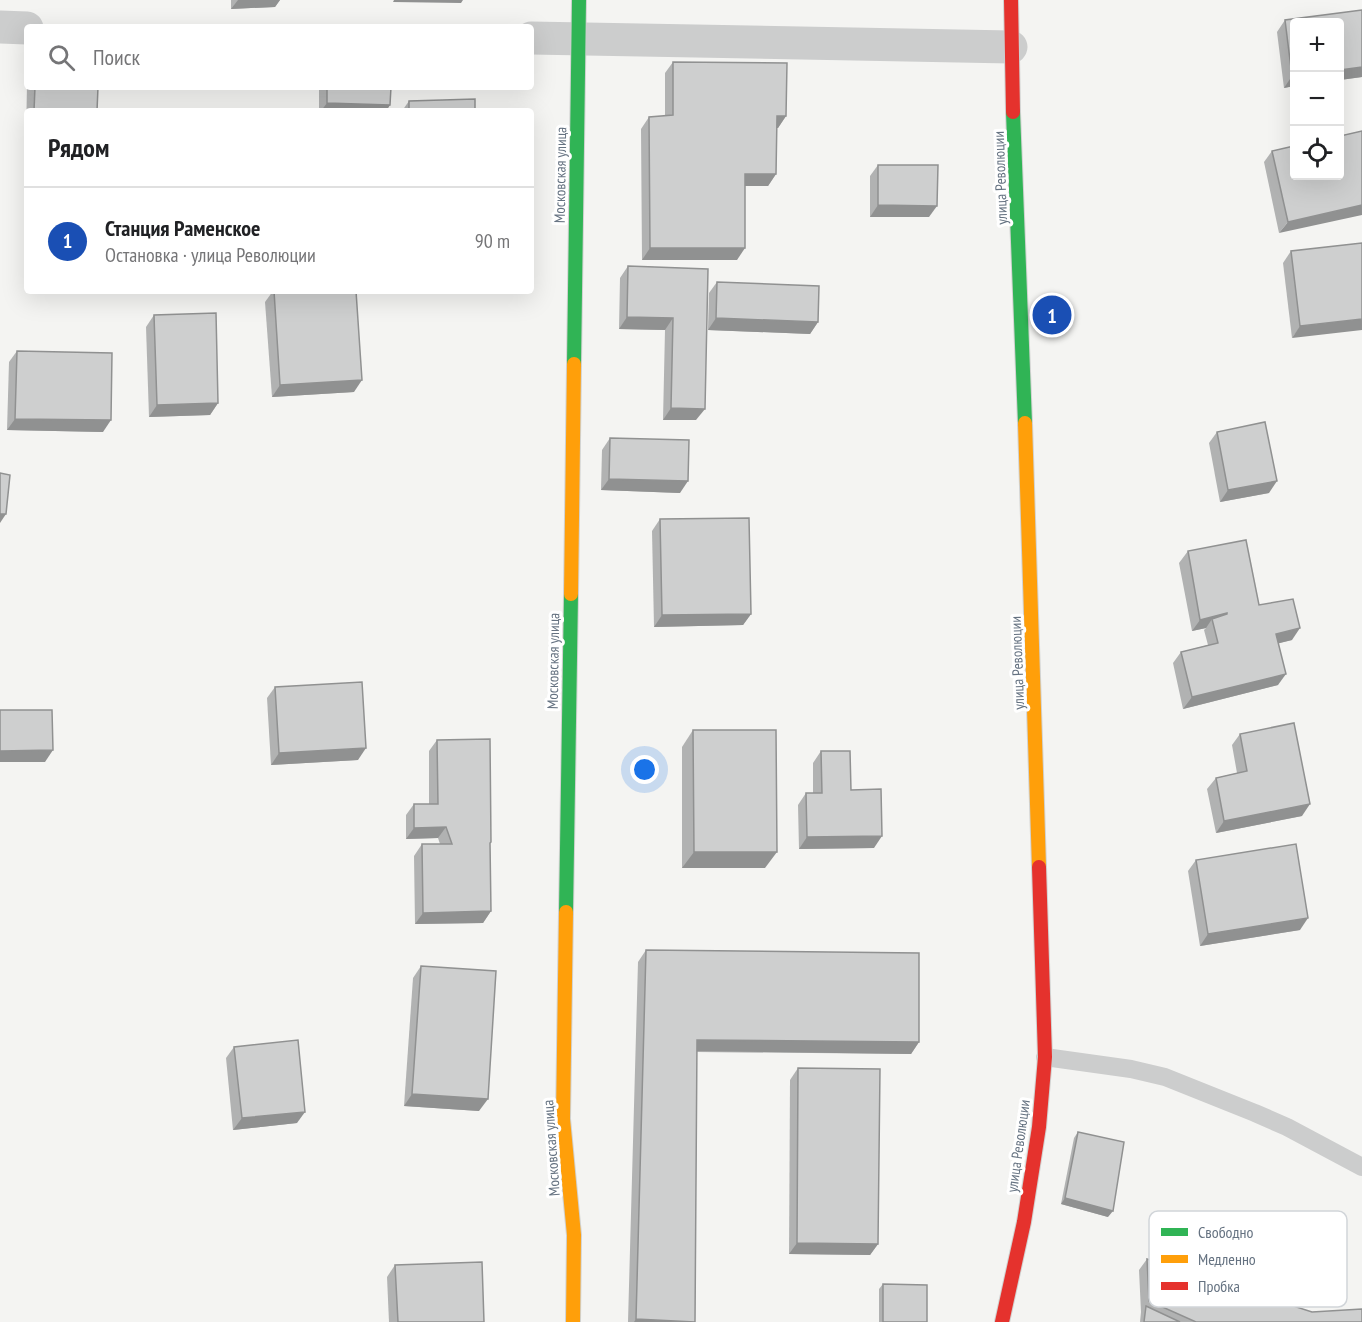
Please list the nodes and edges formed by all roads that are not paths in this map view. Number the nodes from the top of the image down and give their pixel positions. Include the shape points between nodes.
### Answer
1 (579, 0) edge
2 (1011, 0) edge
3 (0, 27) edge
4 (24, 28) edge
5 (534, 38) edge
6 (579, 39) junction
7 (1011, 46) junction
8 (1045, 1057) junction
9 (1362, 1167) edge
10 (573, 1322) edge
11 (1002, 1322) edge

1 - 6 street, Московская улица
2 - 7 street, улица Революции
3 - 4 street
5 - 6 street
6 - 7 street
6 - 10 street, Московская улица via 563,1119 574,1235
7 - 8 street, улица Революции
8 - 9 lane via 1165,1077 1287,1127
8 - 11 street, улица Революции via 1024,1222

